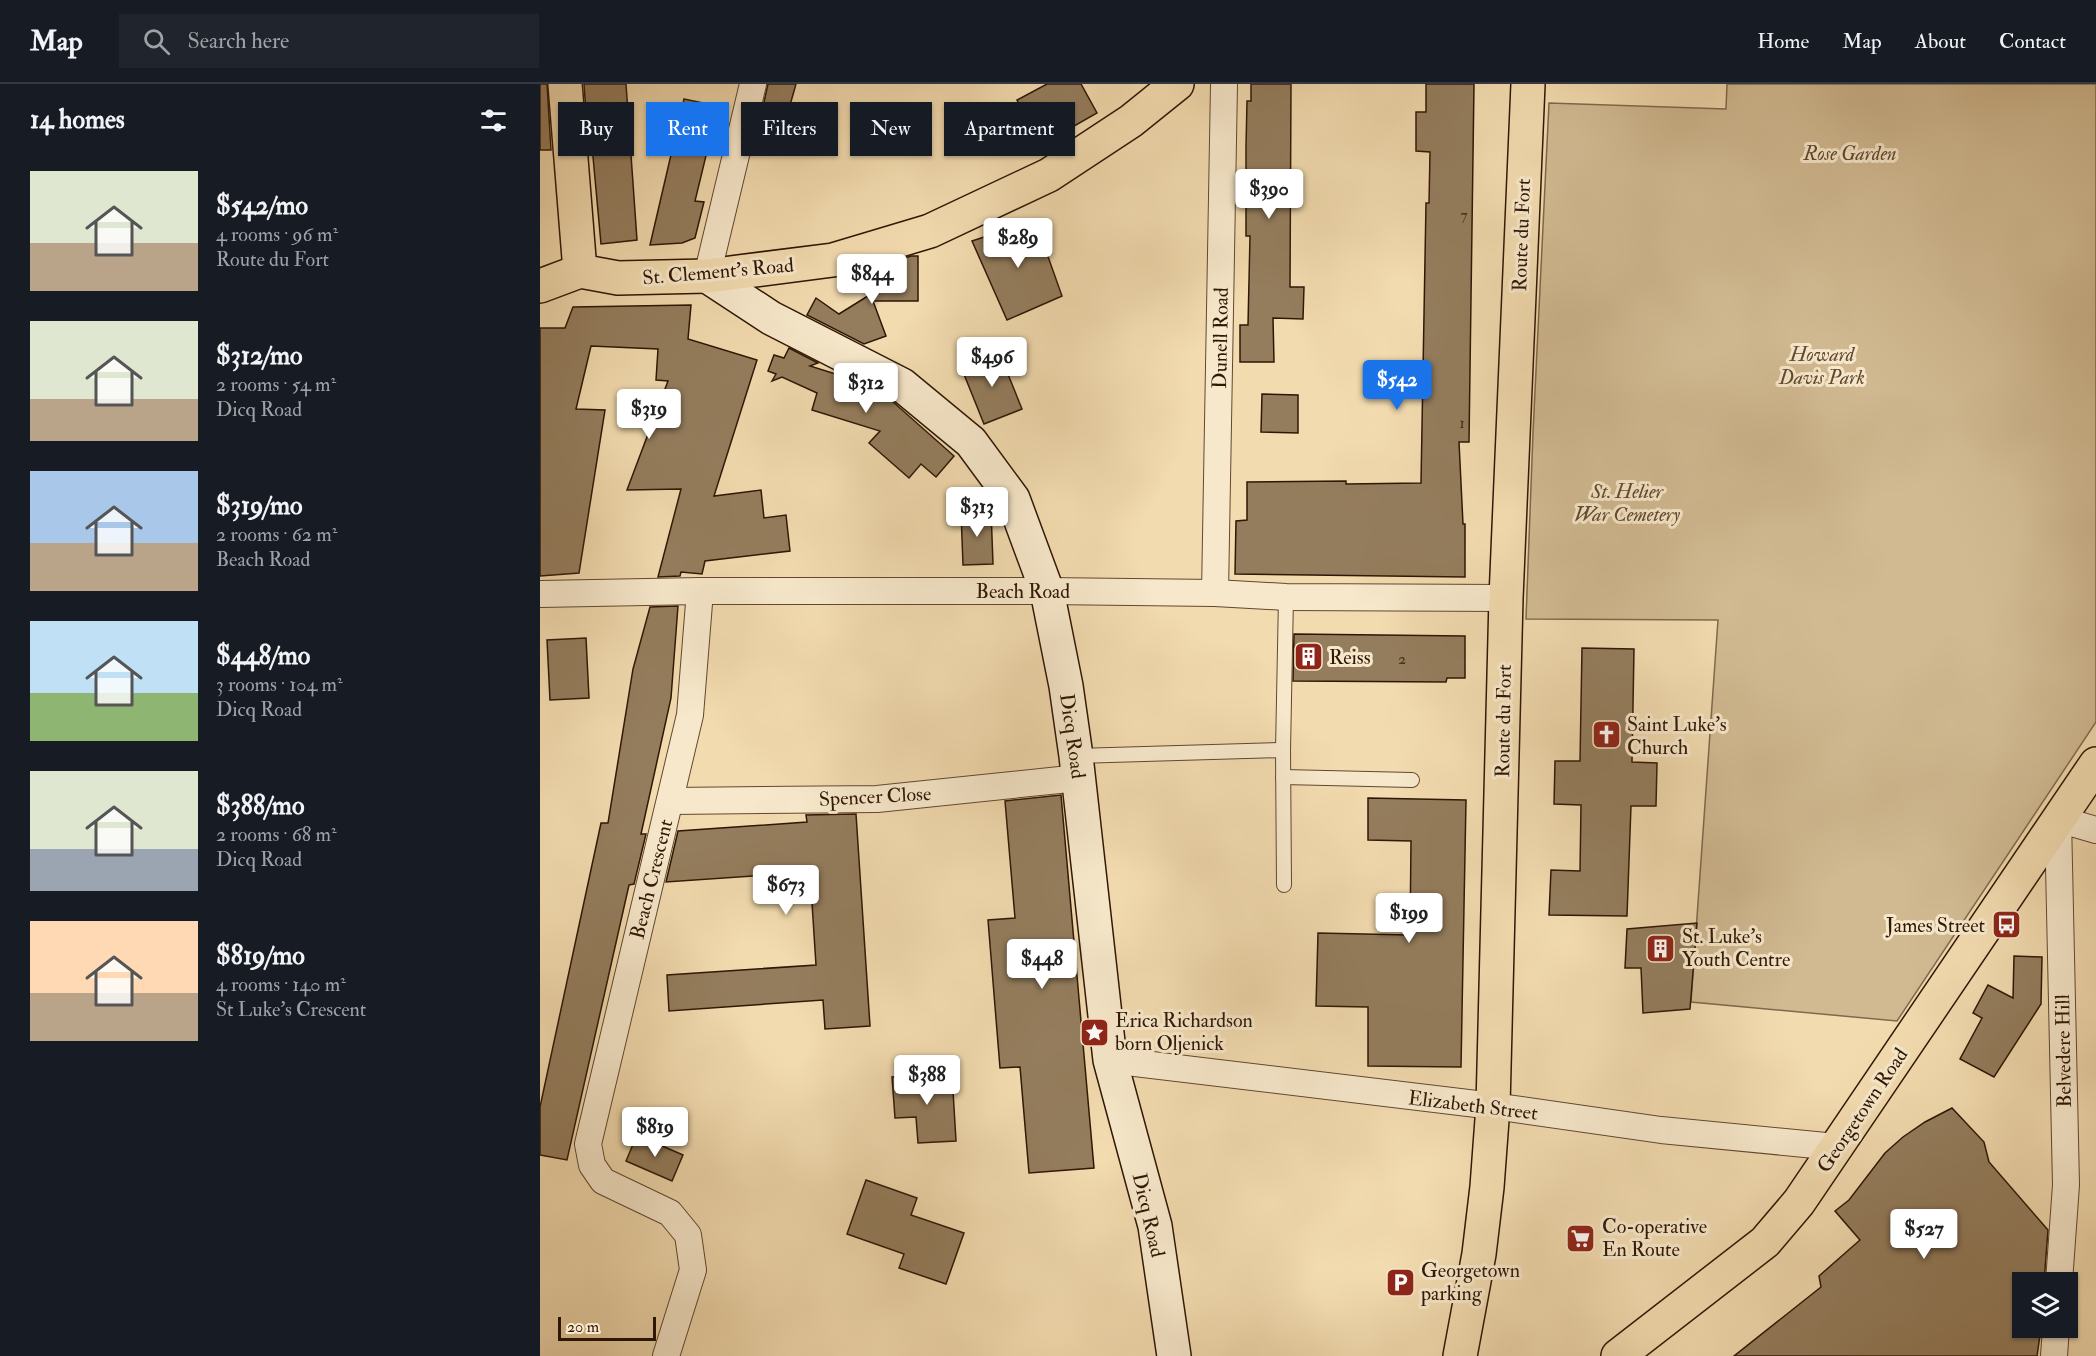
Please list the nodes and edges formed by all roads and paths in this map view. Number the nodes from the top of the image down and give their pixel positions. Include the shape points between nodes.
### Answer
1 (564, 84) edge
2 (753, 84) edge
3 (1177, 84) edge
4 (1224, 84) edge
5 (1528, 84) edge
6 (580, 271) junction
7 (707, 276) junction
8 (540, 286) edge
9 (700, 591) junction
10 (1047, 591) junction
11 (1215, 593) junction
12 (540, 594) edge
13 (1286, 597) junction
14 (1506, 598) junction
15 (1283, 750) junction
16 (2096, 764) edge
17 (1078, 767) junction
18 (1283, 777) junction
19 (1412, 780) dead end
20 (670, 801) junction
21 (2058, 819) junction
22 (2096, 830) edge
23 (1284, 885) dead end
24 (1110, 1060) junction
25 (1493, 1106) junction
26 (1836, 1147) junction
27 (2060, 1272) edge
28 (2055, 1338) edge
29 (666, 1356) edge
30 (1174, 1356) edge
31 (1460, 1356) edge
32 (1618, 1356) edge
33 (2054, 1356) edge

1 - 6 main road
2 - 7 street
3 - 7 main road, St. Clement's Road via 1131,121 1049,175 930,231 833,260
4 - 11 street, Dunell Road
5 - 14 main road, Route du Fort
6 - 7 main road, St. Clement's Road via 618,278
6 - 8 main road
7 - 10 main road, Dicq Road via 771,318 902,385 971,442 1013,500
9 - 10 street, Beach Road
9 - 12 street, Beach Road
9 - 20 street, Beach Crescent via 690,715
10 - 11 street, Beach Road
10 - 17 main road, Dicq Road
11 - 13 street, Beach Road
13 - 14 street, Beach Road
13 - 15 lane
14 - 25 main road, Route du Fort
15 - 17 lane
15 - 18 lane
16 - 21 main road, Georgetown Road
17 - 20 street, Spencer Close via 877,799
17 - 24 main road, Dicq Road
18 - 19 lane
18 - 23 lane
20 - 29 street, Beach Crescent via 588,1144 592,1165 603,1181 670,1213 688,1235 693,1270
21 - 22 street
21 - 26 main road, Georgetown Road
21 - 27 street, Belvedere Hill via 2066,1185
24 - 25 street, Elizabeth Street
24 - 30 main road, Dicq Road via 1155,1226
25 - 26 street, Elizabeth Street via 1661,1130
25 - 31 main road, Route du Fort via 1480,1243
26 - 32 main road, Georgetown Road via 1799,1202 1765,1242
28 - 33 street

